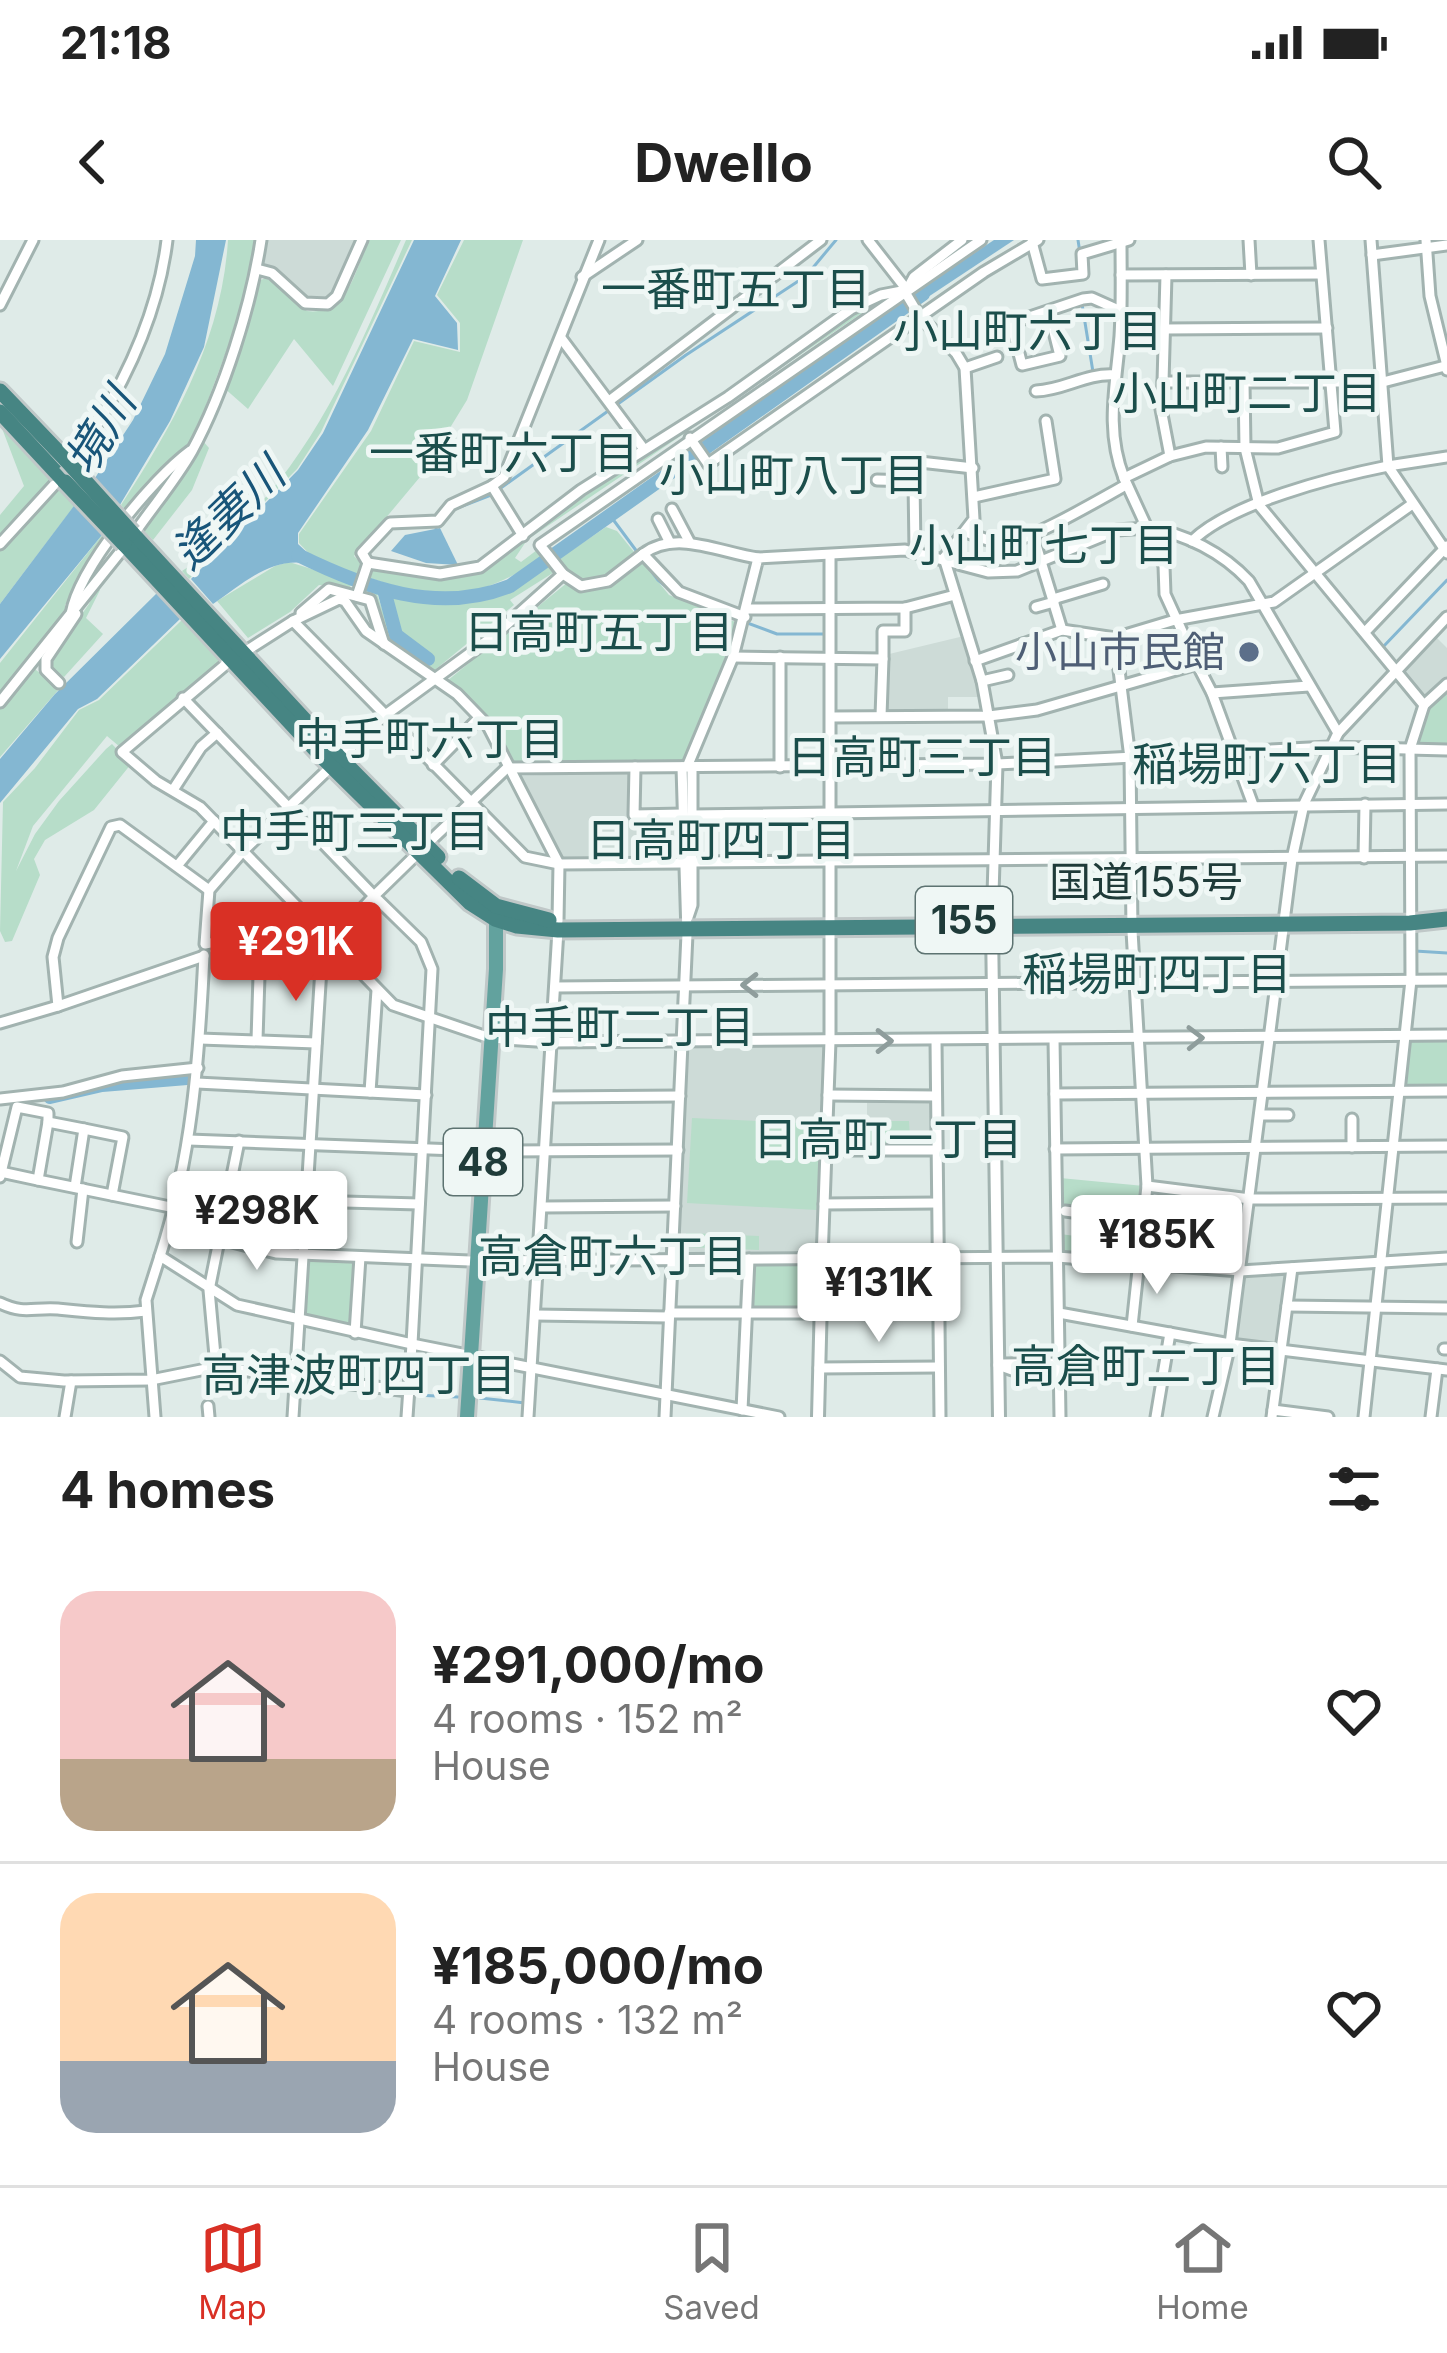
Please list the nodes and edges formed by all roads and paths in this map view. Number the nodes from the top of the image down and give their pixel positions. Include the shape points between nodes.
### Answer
1 (33, 240) edge
2 (167, 240) edge
3 (261, 240) edge
4 (362, 240) edge
5 (599, 240) edge
6 (638, 240) edge
7 (821, 240) edge
8 (868, 240) edge
9 (962, 240) edge
10 (981, 240) edge
11 (1124, 240) edge
12 (1249, 240) edge
13 (1319, 240) edge
14 (1371, 240) edge
15 (1035, 241) edge
16 (1425, 244) edge
17 (1447, 245) edge
18 (1372, 255) junction
19 (256, 269) junction
20 (1251, 274) junction
21 (1321, 274) junction
22 (1121, 275) junction
23 (1166, 275) junction
24 (582, 277) junction
25 (906, 291) junction
26 (1430, 296) junction
27 (1447, 297) edge
28 (0, 305) edge
29 (1120, 311) junction
30 (1049, 312) junction
31 (920, 317) junction
32 (1011, 323) junction
33 (994, 328) dead end
34 (1165, 328) junction
35 (1327, 328) junction
36 (1442, 332) edge
37 (561, 338) junction
38 (998, 357) dead end
39 (1446, 367) edge
40 (965, 368) junction
41 (1114, 376) junction
42 (1162, 382) junction
43 (1330, 382) junction
44 (1383, 382) junction
45 (1244, 383) junction
46 (0, 391) edge
47 (1036, 391) dead end
48 (613, 407) junction
49 (0, 412) edge
50 (1046, 421) dead end
51 (97, 424) dead end
52 (690, 438) junction
53 (1221, 447) junction
54 (194, 448) junction
55 (643, 448) junction
56 (1245, 448) junction
57 (1169, 456) junction
58 (1447, 457) edge
59 (1388, 466) junction
60 (1222, 467) dead end
61 (973, 468) junction
62 (878, 480) dead end
63 (914, 481) junction
64 (1125, 481) junction
65 (60, 484) junction
66 (494, 489) junction
67 (974, 497) junction
68 (1259, 505) junction
69 (1411, 505) junction
70 (672, 509) dead end
71 (658, 519) dead end
72 (1147, 528) junction
73 (966, 532) junction
74 (1032, 532) junction
75 (523, 536) junction
76 (129, 540) junction
77 (1192, 541) junction
78 (670, 543) junction
79 (690, 543) junction
80 (0, 544) edge
81 (915, 550) junction
82 (1446, 550) edge
83 (830, 555) junction
84 (641, 556) junction
85 (758, 558) junction
86 (944, 558) junction
87 (1042, 561) junction
88 (368, 563) junction
89 (561, 571) junction
90 (1316, 573) junction
91 (1103, 584) dead end
92 (955, 595) junction
93 (357, 596) junction
94 (1054, 600) junction
95 (80, 603) junction
96 (1262, 606) junction
97 (1036, 607) dead end
98 (905, 608) junction
99 (830, 609) junction
100 (71, 614) junction
101 (745, 617) junction
102 (1447, 617) edge
103 (1175, 620) junction
104 (293, 621) junction
105 (1062, 630) junction
106 (1365, 632) junction
107 (1115, 638) junction
108 (1022, 644) junction
109 (385, 646) junction
110 (237, 652) junction
111 (733, 657) junction
112 (780, 657) junction
113 (831, 658) junction
114 (883, 659) junction
115 (975, 661) junction
116 (1030, 662) dead end
117 (1197, 664) junction
118 (1396, 670) junction
119 (1008, 675) dead end
120 (434, 680) junction
121 (982, 681) junction
122 (59, 683) dead end
123 (1447, 683) edge
124 (1122, 686) junction
125 (1309, 686) junction
126 (1212, 693) junction
127 (183, 698) junction
128 (0, 702) edge
129 (1424, 705) junction
130 (384, 716) junction
131 (881, 716) junction
132 (989, 716) junction
133 (831, 717) junction
134 (479, 718) junction
135 (217, 733) junction
136 (1337, 733) junction
137 (1329, 747) junction
138 (1410, 749) junction
139 (1447, 750) edge
140 (1234, 752) junction
141 (1130, 758) junction
142 (336, 762) junction
143 (997, 764) junction
144 (433, 765) junction
145 (831, 766) junction
146 (635, 767) junction
147 (687, 767) junction
148 (780, 767) junction
149 (507, 768) junction
150 (173, 790) junction
151 (470, 803) junction
152 (1365, 803) junction
153 (1304, 804) junction
154 (1410, 804) junction
155 (1447, 804) edge
156 (1253, 805) junction
157 (288, 807) junction
158 (1131, 809) junction
159 (995, 812) junction
160 (831, 813) junction
161 (688, 814) junction
162 (214, 821) junction
163 (423, 849) junction
164 (243, 850) junction
165 (1410, 856) junction
166 (1447, 856) edge
167 (1364, 857) junction
168 (1131, 859) junction
169 (1292, 859) junction
170 (992, 860) junction
171 (688, 862) junction
172 (828, 862) junction
173 (559, 864) junction
174 (177, 866) junction
175 (209, 890) junction
176 (374, 896) junction
177 (496, 912) junction
178 (1410, 919) junction
179 (1440, 919) edge
180 (1285, 920) junction
181 (1132, 922) junction
182 (992, 923) junction
183 (830, 924) junction
184 (687, 925) junction
185 (558, 926) junction
186 (331, 941) junction
187 (260, 944) junction
188 (204, 950) junction
189 (320, 969) junction
190 (1411, 980) junction
191 (1447, 980) edge
192 (1278, 982) junction
193 (1135, 983) junction
194 (831, 985) junction
195 (993, 985) junction
196 (685, 986) junction
197 (555, 987) junction
198 (377, 990) junction
199 (58, 1006) junction
200 (431, 1018) junction
201 (0, 1023) edge
202 (1447, 1035) edge
203 (1406, 1036) junction
204 (1272, 1037) junction
205 (490, 1038) junction
206 (200, 1039) junction
207 (1054, 1039) junction
208 (1139, 1039) junction
209 (257, 1040) junction
210 (994, 1040) junction
211 (682, 1041) junction
212 (830, 1041) junction
213 (936, 1041) junction
214 (552, 1042) junction
215 (316, 1043) junction
216 (198, 1067) junction
217 (197, 1083) junction
218 (313, 1090) junction
219 (370, 1091) junction
220 (1400, 1091) junction
221 (1447, 1091) edge
222 (1264, 1092) junction
223 (1055, 1094) junction
224 (1142, 1094) junction
225 (426, 1095) junction
226 (828, 1095) junction
227 (680, 1096) junction
228 (936, 1096) junction
229 (549, 1097) junction
230 (0, 1099) edge
231 (1261, 1115) junction
232 (1288, 1115) dead end
233 (1352, 1119) dead end
234 (48, 1121) junction
235 (85, 1129) junction
236 (189, 1140) junction
237 (239, 1141) junction
238 (4, 1142) edge
239 (311, 1145) junction
240 (1394, 1146) junction
241 (1447, 1146) edge
242 (1257, 1147) junction
243 (1352, 1147) junction
244 (1144, 1148) junction
245 (422, 1149) junction
246 (1055, 1149) junction
247 (678, 1150) junction
248 (826, 1150) junction
249 (936, 1150) junction
250 (484, 1151) junction
251 (545, 1151) junction
252 (1, 1174) edge
253 (38, 1180) junction
254 (1147, 1186) junction
255 (79, 1188) junction
256 (112, 1195) junction
257 (1387, 1198) junction
258 (1447, 1198) edge
259 (1250, 1199) junction
260 (307, 1201) junction
261 (938, 1203) junction
262 (419, 1204) junction
263 (824, 1204) junction
264 (675, 1206) junction
265 (543, 1207) junction
266 (175, 1208) junction
267 (1065, 1211) dead end
268 (1142, 1220) junction
269 (220, 1239) junction
270 (77, 1242) dead end
271 (303, 1254) junction
272 (160, 1256) junction
273 (360, 1257) junction
274 (1057, 1257) junction
275 (938, 1258) junction
276 (997, 1258) junction
277 (1447, 1258) edge
278 (417, 1259) junction
279 (749, 1259) junction
280 (822, 1259) junction
281 (478, 1261) junction
282 (538, 1261) junction
283 (673, 1261) junction
284 (1381, 1261) junction
285 (1138, 1264) junction
286 (1292, 1268) junction
287 (1240, 1271) junction
288 (209, 1290) junction
289 (0, 1303) edge
290 (1287, 1306) junction
291 (1376, 1307) junction
292 (1447, 1308) edge
293 (146, 1311) junction
294 (938, 1312) junction
295 (1059, 1313) junction
296 (747, 1314) junction
297 (821, 1314) junction
298 (669, 1315) junction
299 (535, 1316) junction
300 (298, 1321) junction
301 (1132, 1327) junction
302 (356, 1333) junction
303 (1170, 1334) junction
304 (412, 1344) junction
305 (1230, 1344) junction
306 (1281, 1350) junction
307 (471, 1354) junction
308 (0, 1361) edge
309 (1370, 1361) junction
310 (998, 1365) junction
311 (217, 1366) junction
312 (939, 1366) junction
313 (1060, 1366) junction
314 (532, 1367) junction
315 (819, 1368) junction
316 (1442, 1370) edge
317 (296, 1376) junction
318 (151, 1380) junction
319 (71, 1381) junction
320 (409, 1391) junction
321 (666, 1395) junction
322 (742, 1410) junction
323 (1273, 1413) edge
324 (65, 1417) edge
325 (155, 1417) edge
326 (293, 1417) edge
327 (406, 1417) edge
328 (467, 1417) edge
329 (529, 1417) edge
330 (665, 1417) edge
331 (779, 1417) edge
332 (818, 1417) edge
333 (940, 1417) edge
334 (999, 1417) edge
335 (1060, 1417) edge
336 (1156, 1417) edge
337 (1213, 1417) edge
338 (1328, 1417) edge
339 (1364, 1417) edge
340 (1431, 1417) edge

1 - 28 street
2 - 51 street via 151,316
3 - 19 street
4 - 19 street via 328,304 305,303
5 - 24 street
6 - 24 street
7 - 48 street
8 - 25 street
9 - 25 street
10 - 25 street
11 - 15 street via 1082,254 1076,275 1042,279
11 - 22 street
12 - 20 street
13 - 21 street
14 - 18 street
15 - 31 street
16 - 17 street
16 - 18 street
16 - 26 street
18 - 44 street
19 - 54 street
20 - 21 street
20 - 23 street
21 - 35 street
22 - 23 street
22 - 29 street
23 - 34 street
24 - 37 street
25 - 31 street
25 - 52 street
25 - 55 street via 851,309
26 - 27 street
26 - 36 street
29 - 30 street via 1091,298
29 - 41 street
30 - 32 street
30 - 32 street via 1060,356 1022,364
31 - 40 street
31 - 52 street via 709,464
32 - 33 street
34 - 35 street
34 - 42 street
35 - 43 street
36 - 39 street
37 - 48 street
37 - 66 street
38 - 40 street
39 - 44 street
40 - 61 street
41 - 47 street
41 - 64 street via 1114,446
42 - 45 street
42 - 57 street
43 - 44 street
43 - 45 street
43 - 56 street via 1335,432
44 - 59 street
45 - 56 street
46 - 76 highway, 国道155号 / 155, bridge
48 - 55 street
49 - 65 highway, 国道155号 / 155
50 - 67 street via 1055,478
52 - 89 street via 540,545
53 - 56 street
53 - 57 street
53 - 60 street
54 - 76 street
54 - 100 street via 130,513 75,593
55 - 75 street
56 - 68 street
57 - 64 street
58 - 59 street
59 - 68 street
59 - 69 street
61 - 63 street via 920,462
61 - 67 street
62 - 63 street
63 - 81 street
64 - 72 street
64 - 74 street
65 - 76 highway, 国道155号 / 155, bridge
65 - 80 street
66 - 75 street
66 - 88 street via 451,505 439,520 390,523 364,549
67 - 73 street
68 - 77 street via 1216,520
68 - 90 street
69 - 82 street
69 - 90 street
70 - 79 street
71 - 78 street
72 - 77 street
72 - 87 street via 1117,530
72 - 103 street
73 - 74 street via 998,543
73 - 86 street
74 - 87 street
75 - 88 street via 464,570 418,573
76 - 95 street
76 - 110 highway, 国道155号 / 155
77 - 96 street via 1235,566
78 - 79 street
78 - 84 street
79 - 85 street
81 - 83 street
81 - 86 street
82 - 106 street
83 - 85 street
83 - 99 street
84 - 89 street via 594,585
84 - 101 street via 679,592
85 - 101 street
86 - 87 street via 1001,573
86 - 92 street
87 - 94 street
88 - 93 street
89 - 120 street
90 - 96 street
90 - 106 street
91 - 94 street
92 - 98 street
92 - 115 street
93 - 104 street via 324,590
93 - 109 street via 373,604
94 - 97 street
94 - 105 street
95 - 100 street
95 - 122 street via 46,658
96 - 103 street
96 - 125 street
98 - 99 street
98 - 114 street via 905,631 883,631
99 - 101 street
99 - 113 street
100 - 128 street
101 - 111 street
102 - 118 street
103 - 107 street
103 - 117 street
104 - 109 street via 339,599
104 - 110 street
104 - 130 street
105 - 107 street
105 - 108 street
106 - 118 street
107 - 124 street
108 - 115 street
108 - 116 street
109 - 120 street
110 - 127 street
110 - 142 highway, 国道155号 / 155
111 - 112 street
111 - 147 street
112 - 113 street
112 - 148 street
113 - 114 street
113 - 133 street
114 - 131 street
115 - 121 street
117 - 124 street
117 - 126 street
118 - 129 street
118 - 136 street
119 - 121 street
120 - 130 street
120 - 134 street
121 - 132 street
123 - 129 street
124 - 132 street
124 - 141 street
125 - 126 street
125 - 136 street
126 - 140 street
127 - 135 street
127 - 150 street via 122,752
129 - 138 street
130 - 142 street
130 - 144 street
131 - 132 street
131 - 133 street
132 - 143 street
133 - 145 street
134 - 144 street
134 - 149 street
135 - 150 street
135 - 157 street
136 - 137 street
137 - 138 street
137 - 140 street
137 - 153 street
138 - 139 street
138 - 154 street
140 - 141 street
140 - 156 street
141 - 143 street
141 - 158 street
142 - 157 street
142 - 163 highway, 国道155号 / 155
143 - 145 street
143 - 159 street
144 - 151 street
145 - 148 street
145 - 160 street
146 - 147 street
146 - 149 street
146 - 161 street via 634,815
147 - 148 street
147 - 161 street
149 - 151 street
149 - 173 street
150 - 162 street via 195,799
151 - 163 street
151 - 173 street via 517,851
152 - 153 street
152 - 154 street
152 - 167 street
153 - 156 street
153 - 169 street
154 - 155 street
154 - 165 street
156 - 158 street
157 - 164 street
157 - 176 street
158 - 159 street
158 - 168 street
159 - 160 street
159 - 170 street
160 - 161 street
160 - 172 street
161 - 171 street
162 - 164 street
162 - 174 street
163 - 176 street
163 - 177 highway, 国道155号 / 155 via 470,902
164 - 175 street
164 - 186 street
165 - 166 street
165 - 167 street
165 - 178 street
167 - 169 street
168 - 169 street
168 - 170 street
168 - 181 street
169 - 180 street
170 - 172 street
170 - 182 street
171 - 172 street
171 - 173 street
171 - 184 street
172 - 183 street
173 - 185 street
174 - 175 street
174 - 199 street via 112,827 52,957
175 - 188 street
176 - 186 street
176 - 200 street via 428,955
177 - 185 highway, 国道155号 / 155 via 517,926
177 - 205 main road, 48
178 - 179 highway, 国道155号 / 155
178 - 180 highway, 国道155号 / 155
178 - 190 street
180 - 181 highway, 国道155号 / 155
180 - 192 street
181 - 182 highway, 国道155号 / 155
181 - 193 street
182 - 183 highway, 国道155号 / 155
182 - 195 street
183 - 184 highway, 国道155号 / 155
183 - 194 street
184 - 185 highway, 国道155号 / 155
184 - 196 street
185 - 197 street
186 - 189 street
186 - 198 street
187 - 188 street via 242,937
187 - 189 street
187 - 209 street
188 - 199 street
188 - 206 street
189 - 215 street
190 - 191 street
190 - 192 street
190 - 203 street
192 - 193 street
192 - 204 street
193 - 195 street
193 - 208 street
194 - 195 street
194 -> 196 street
194 - 212 street
195 - 210 street
196 - 197 street
196 - 211 street
197 - 214 street
198 - 200 street
198 - 219 street
199 - 201 street
200 - 205 street
200 - 225 street
202 - 203 street
203 - 204 street
203 - 220 street
208 -> 204 street
204 - 222 street
205 - 214 street
205 - 250 main road, 48
206 - 209 street
206 - 216 street
207 - 208 street
207 - 210 street
207 - 223 street
208 - 224 street
209 - 215 street
210 - 213 street
210 - 276 street
211 - 212 street
211 - 214 street
211 - 227 street
212 -> 213 street
212 - 226 street
213 - 228 street
214 - 229 street
215 - 218 street
216 - 217 street
216 - 230 street
217 - 218 street
217 - 236 street
218 - 219 street
218 - 239 street
219 - 225 street
220 - 221 street
220 - 222 street
220 - 240 street
222 - 224 street
222 - 231 street
223 - 224 street
223 - 246 street
224 - 244 street
225 - 245 street
226 - 228 street
226 - 248 street
227 - 229 street
227 - 247 street
228 - 249 street
229 - 251 street
231 - 232 street
231 - 242 street
233 - 243 street
234 - 235 street
234 - 238 street via 48,1113 17,1107
234 - 253 street
235 - 255 street
235 - 256 street via 123,1137
236 - 237 street
236 - 266 street
237 - 239 street
237 - 269 street
238 - 252 street
239 - 245 street
239 - 260 street
240 - 241 street
240 - 243 street
240 - 257 street
242 - 243 street
242 - 244 street
242 - 259 street
244 - 246 street
244 - 254 street
245 - 250 street
245 - 262 street
246 - 274 street
247 - 251 street
247 - 264 street
248 - 249 street
248 - 263 street
249 - 261 street
250 - 251 street
250 - 281 main road, 48
251 - 265 street
252 - 253 street
253 - 255 street
254 - 259 street
254 - 268 street
255 - 256 street
255 - 270 street
256 - 266 street
257 - 258 street
257 - 259 street
257 - 284 street
259 - 287 street
260 - 262 street
260 - 271 street
261 - 263 street
261 - 275 street
262 - 278 street
263 - 280 street
264 - 265 street
264 - 283 street
265 - 282 street
266 - 272 street
267 - 268 street
268 - 285 street
269 - 271 street
269 - 288 street
271 - 273 street
271 - 300 street
272 - 288 street
272 - 293 street
273 - 278 street
273 - 302 street
274 - 276 street
274 - 285 street
274 - 295 street
275 - 276 street
275 - 280 street
275 - 294 street
276 - 310 street
277 - 284 street
278 - 281 street
278 - 304 street
279 - 280 street
279 - 283 street
279 - 296 street
280 - 297 street
281 - 282 street
281 - 307 main road, 48
282 - 283 street
282 - 299 street
283 - 298 street
284 - 286 street
284 - 291 street
285 - 287 street
285 - 301 street
286 - 287 street
286 - 290 street
287 - 305 street
288 - 300 street
288 - 311 street
289 - 293 street via 19,1312
290 - 291 street
290 - 306 street
291 - 292 street
291 - 309 street
293 - 318 street
294 - 297 street
294 - 312 street
295 - 301 street
295 - 313 street
296 - 297 street
296 - 298 street
296 - 322 street
297 - 315 street
298 - 299 street
298 - 321 street
299 - 314 street
300 - 302 street
300 - 317 street
301 - 303 street
302 - 304 street
303 - 305 street
303 - 336 street
304 - 307 street
304 - 320 street
305 - 306 street
305 - 337 street
306 - 309 street
306 - 323 street
307 - 314 street
307 - 328 main road, 48
308 - 319 street via 20,1377
309 - 316 street
309 - 339 street
310 - 313 street
310 - 334 street
311 - 317 street
311 - 318 street
312 - 315 street
312 - 333 street
313 - 335 street
314 - 321 street
314 - 329 street
315 - 332 street
316 - 340 street
317 - 320 street
317 - 326 street
318 - 319 street
318 - 325 street
319 - 324 street
320 - 327 street
321 - 322 street
321 - 330 street
322 - 331 street
323 - 338 street

